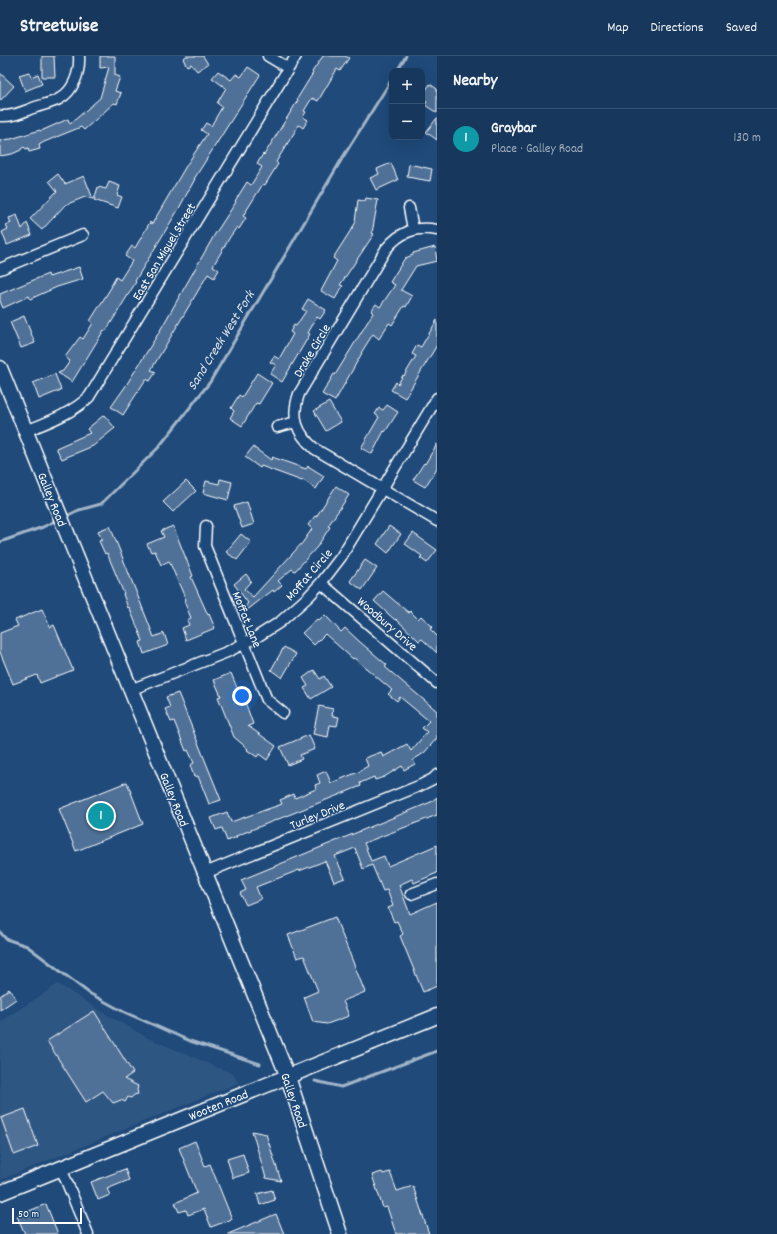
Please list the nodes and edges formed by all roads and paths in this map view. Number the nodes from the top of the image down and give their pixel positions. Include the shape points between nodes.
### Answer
1 (79, 56) edge
2 (268, 56) edge
3 (296, 56) edge
4 (288, 68) junction
5 (0, 116) edge
6 (409, 208) dead end
7 (413, 229) junction
8 (437, 230) edge
9 (83, 235) dead end
10 (0, 269) edge
11 (0, 368) edge
12 (437, 398) edge
13 (296, 422) junction
14 (278, 427) dead end
15 (26, 431) junction
16 (382, 488) junction
17 (437, 522) edge
18 (206, 526) dead end
19 (321, 583) junction
20 (244, 644) junction
21 (437, 683) edge
22 (130, 690) junction
23 (283, 713) dead end
24 (437, 775) edge
25 (205, 873) junction
26 (437, 884) edge
27 (411, 894) dead end
28 (437, 1016) edge
29 (288, 1077) junction
30 (61, 1168) junction
31 (0, 1193) edge
32 (88, 1234) edge
33 (340, 1234) edge

1 - 5 street via 80,64 75,82 60,99 13,116
2 - 4 street
3 - 4 street, East San Miguel Street
4 - 15 street, East San Miguel Street via 89,397 68,413
6 - 7 street
7 - 8 street, Drake Circle
7 - 13 street, Drake Circle via 401,234 386,249 299,394
9 - 10 street
11 - 15 main road, Galley Road
12 - 16 street, Moffat Circle
13 - 14 street
13 - 16 street, Drake Circle via 300,433 315,449
15 - 22 main road, Galley Road
16 - 17 street, Drake Circle
16 - 19 street, Moffat Circle via 341,557
18 - 20 street, Moffat Lane via 205,546
19 - 20 street, Moffat Circle via 280,622
19 - 21 street, Woodbury Drive
20 - 22 street, Moffat Circle
20 - 23 street, Moffat Lane via 267,700
22 - 25 main road, Galley Road
24 - 25 street, Turley Drive via 419,786
25 - 29 main road, Galley Road
26 - 27 street
28 - 29 main road, Wooten Road
29 - 30 main road, Wooten Road
29 - 33 main road, Galley Road
30 - 31 main road, Wooten Road
30 - 32 street

